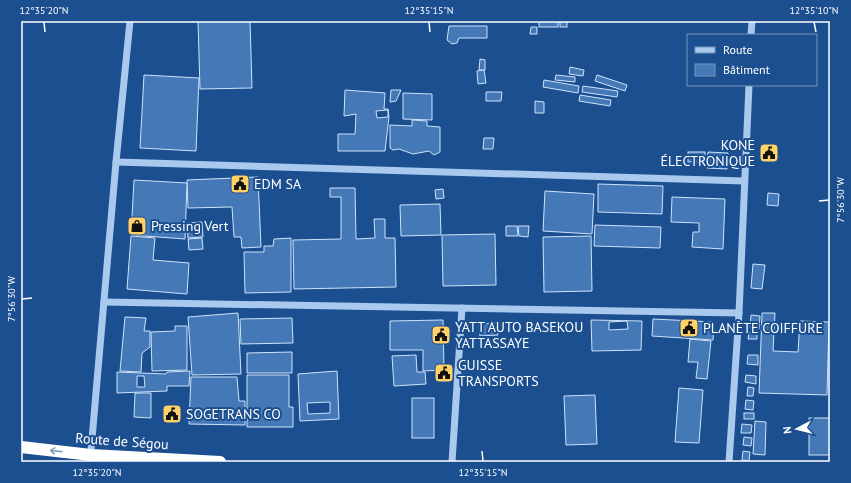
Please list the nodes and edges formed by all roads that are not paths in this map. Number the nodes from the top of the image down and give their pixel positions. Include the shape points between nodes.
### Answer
1 (130, 21) edge
2 (752, 21) edge
3 (751, 34) edge
4 (749, 86) edge
5 (116, 162) junction
6 (744, 181) junction
7 (104, 302) junction
8 (462, 308) junction
9 (739, 313) junction
10 (21, 447) edge
11 (91, 458) edge
12 (220, 462) edge
13 (452, 462) edge
14 (729, 462) edge

1 - 5 street
2 - 3 street
4 - 6 street
5 - 6 street
5 - 7 street
6 - 9 street
7 - 8 street
7 - 11 street
8 - 9 street
8 - 13 street
9 - 14 street
11 -> 10 highway, Route de Ségou
11 - 12 highway, Route de Ségou

